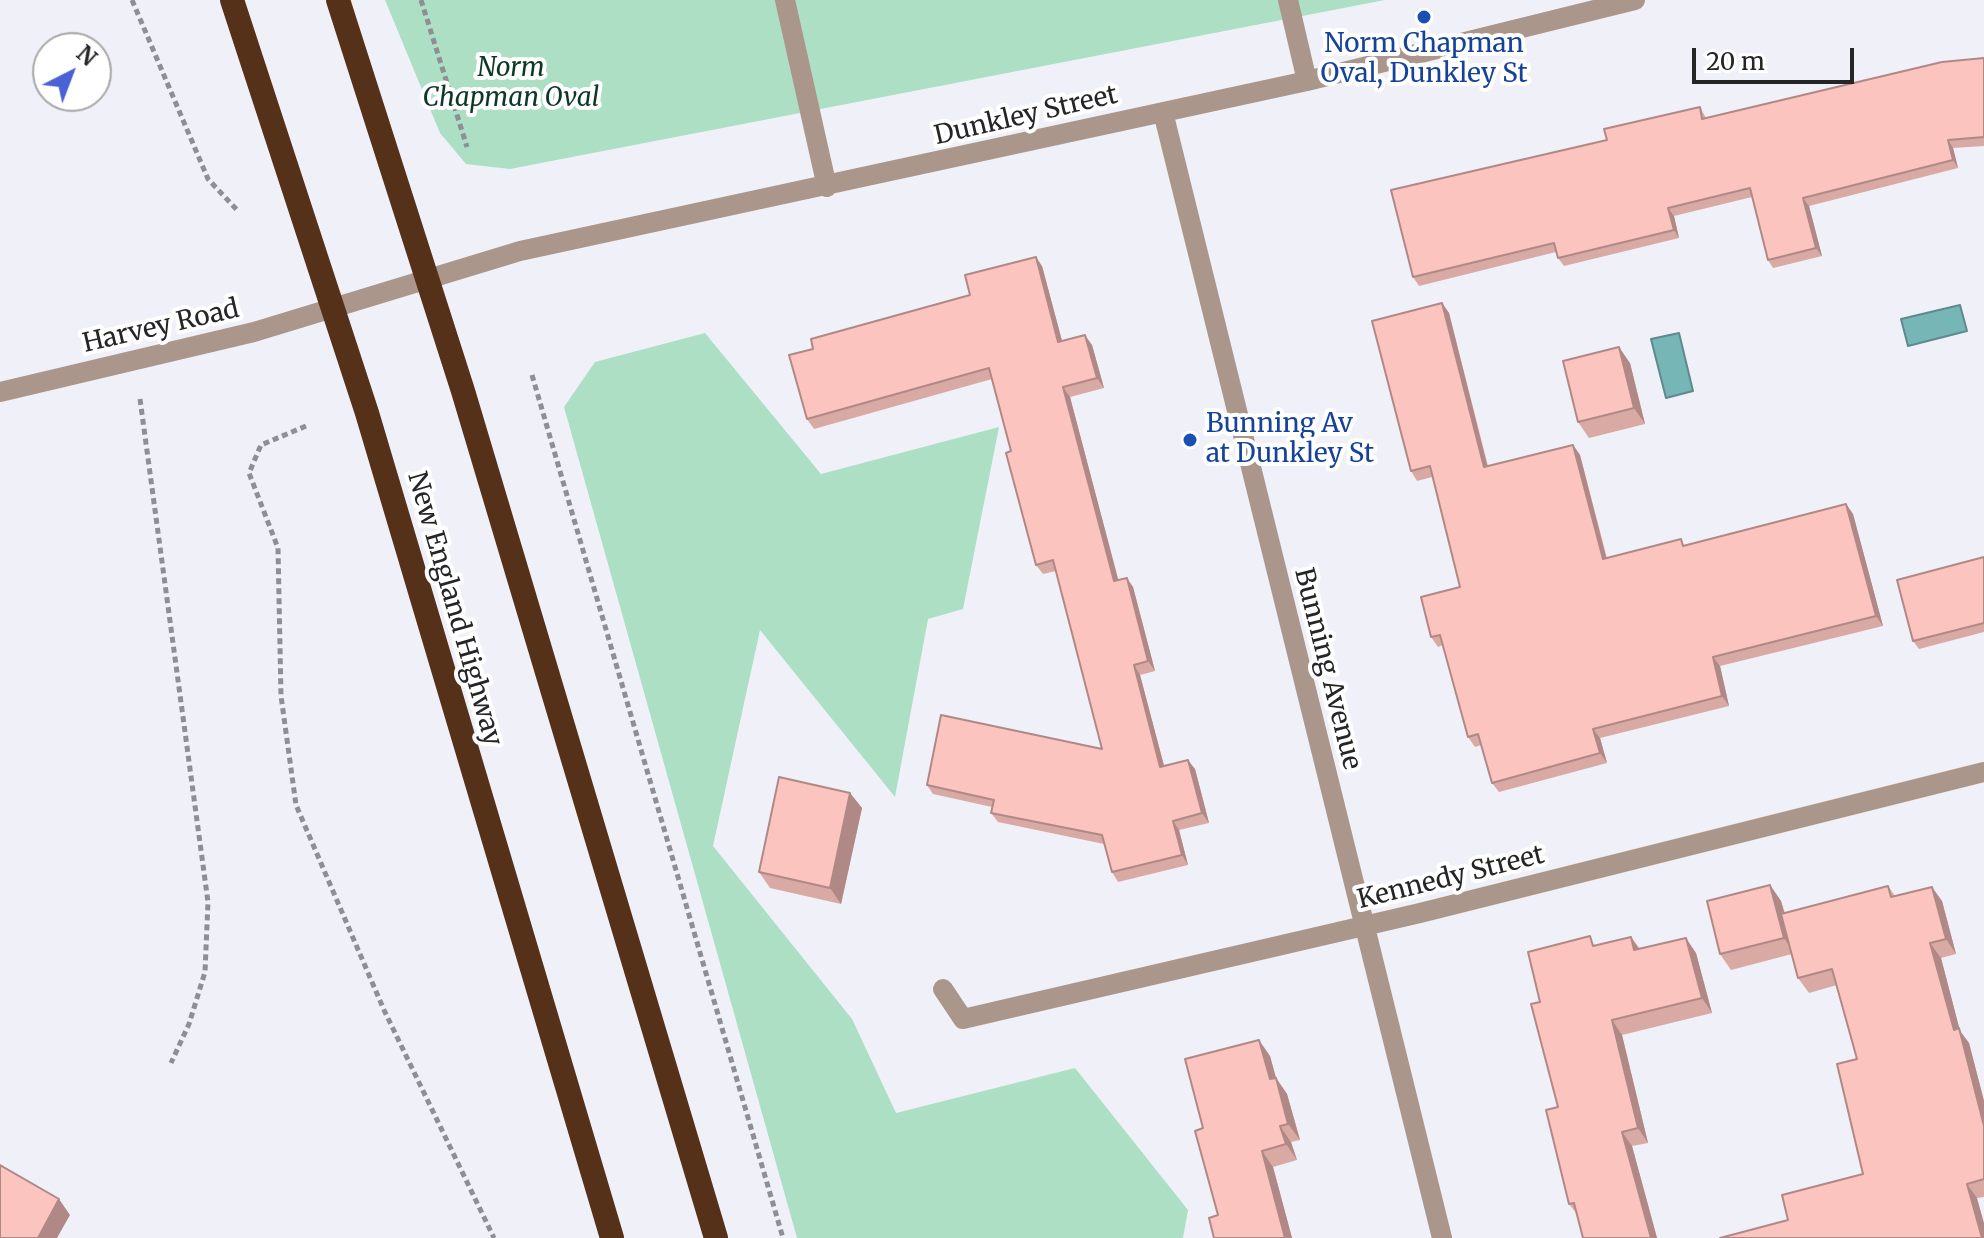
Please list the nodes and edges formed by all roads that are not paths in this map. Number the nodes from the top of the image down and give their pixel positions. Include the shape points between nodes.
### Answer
1 (232, 0) edge
2 (338, 0) edge
3 (785, 0) edge
4 (1288, 0) edge
5 (1635, 0) edge
6 (1307, 81) junction
7 (1163, 112) junction
8 (827, 187) junction
9 (428, 282) junction
10 (333, 310) junction
11 (0, 392) edge
12 (1984, 772) edge
13 (1363, 926) junction
14 (943, 989) dead end
15 (612, 1238) edge
16 (716, 1238) edge
17 (1442, 1238) edge

1 - 10 highway, New England Highway
2 - 9 highway
3 - 8 street
4 - 6 street
5 - 6 street, Dunkley Street
6 - 7 street, Dunkley Street
7 - 8 street, Dunkley Street
7 - 13 street, Bunning Avenue
8 - 9 street, Dunkley Street via 520,251
9 - 10 street, Harvey Road
9 - 16 highway
10 - 11 street, Harvey Road
10 - 15 highway, New England Highway
12 - 13 street, Kennedy Street
13 - 14 street, Kennedy Street via 963,1019
13 - 17 street, Bunning Avenue

